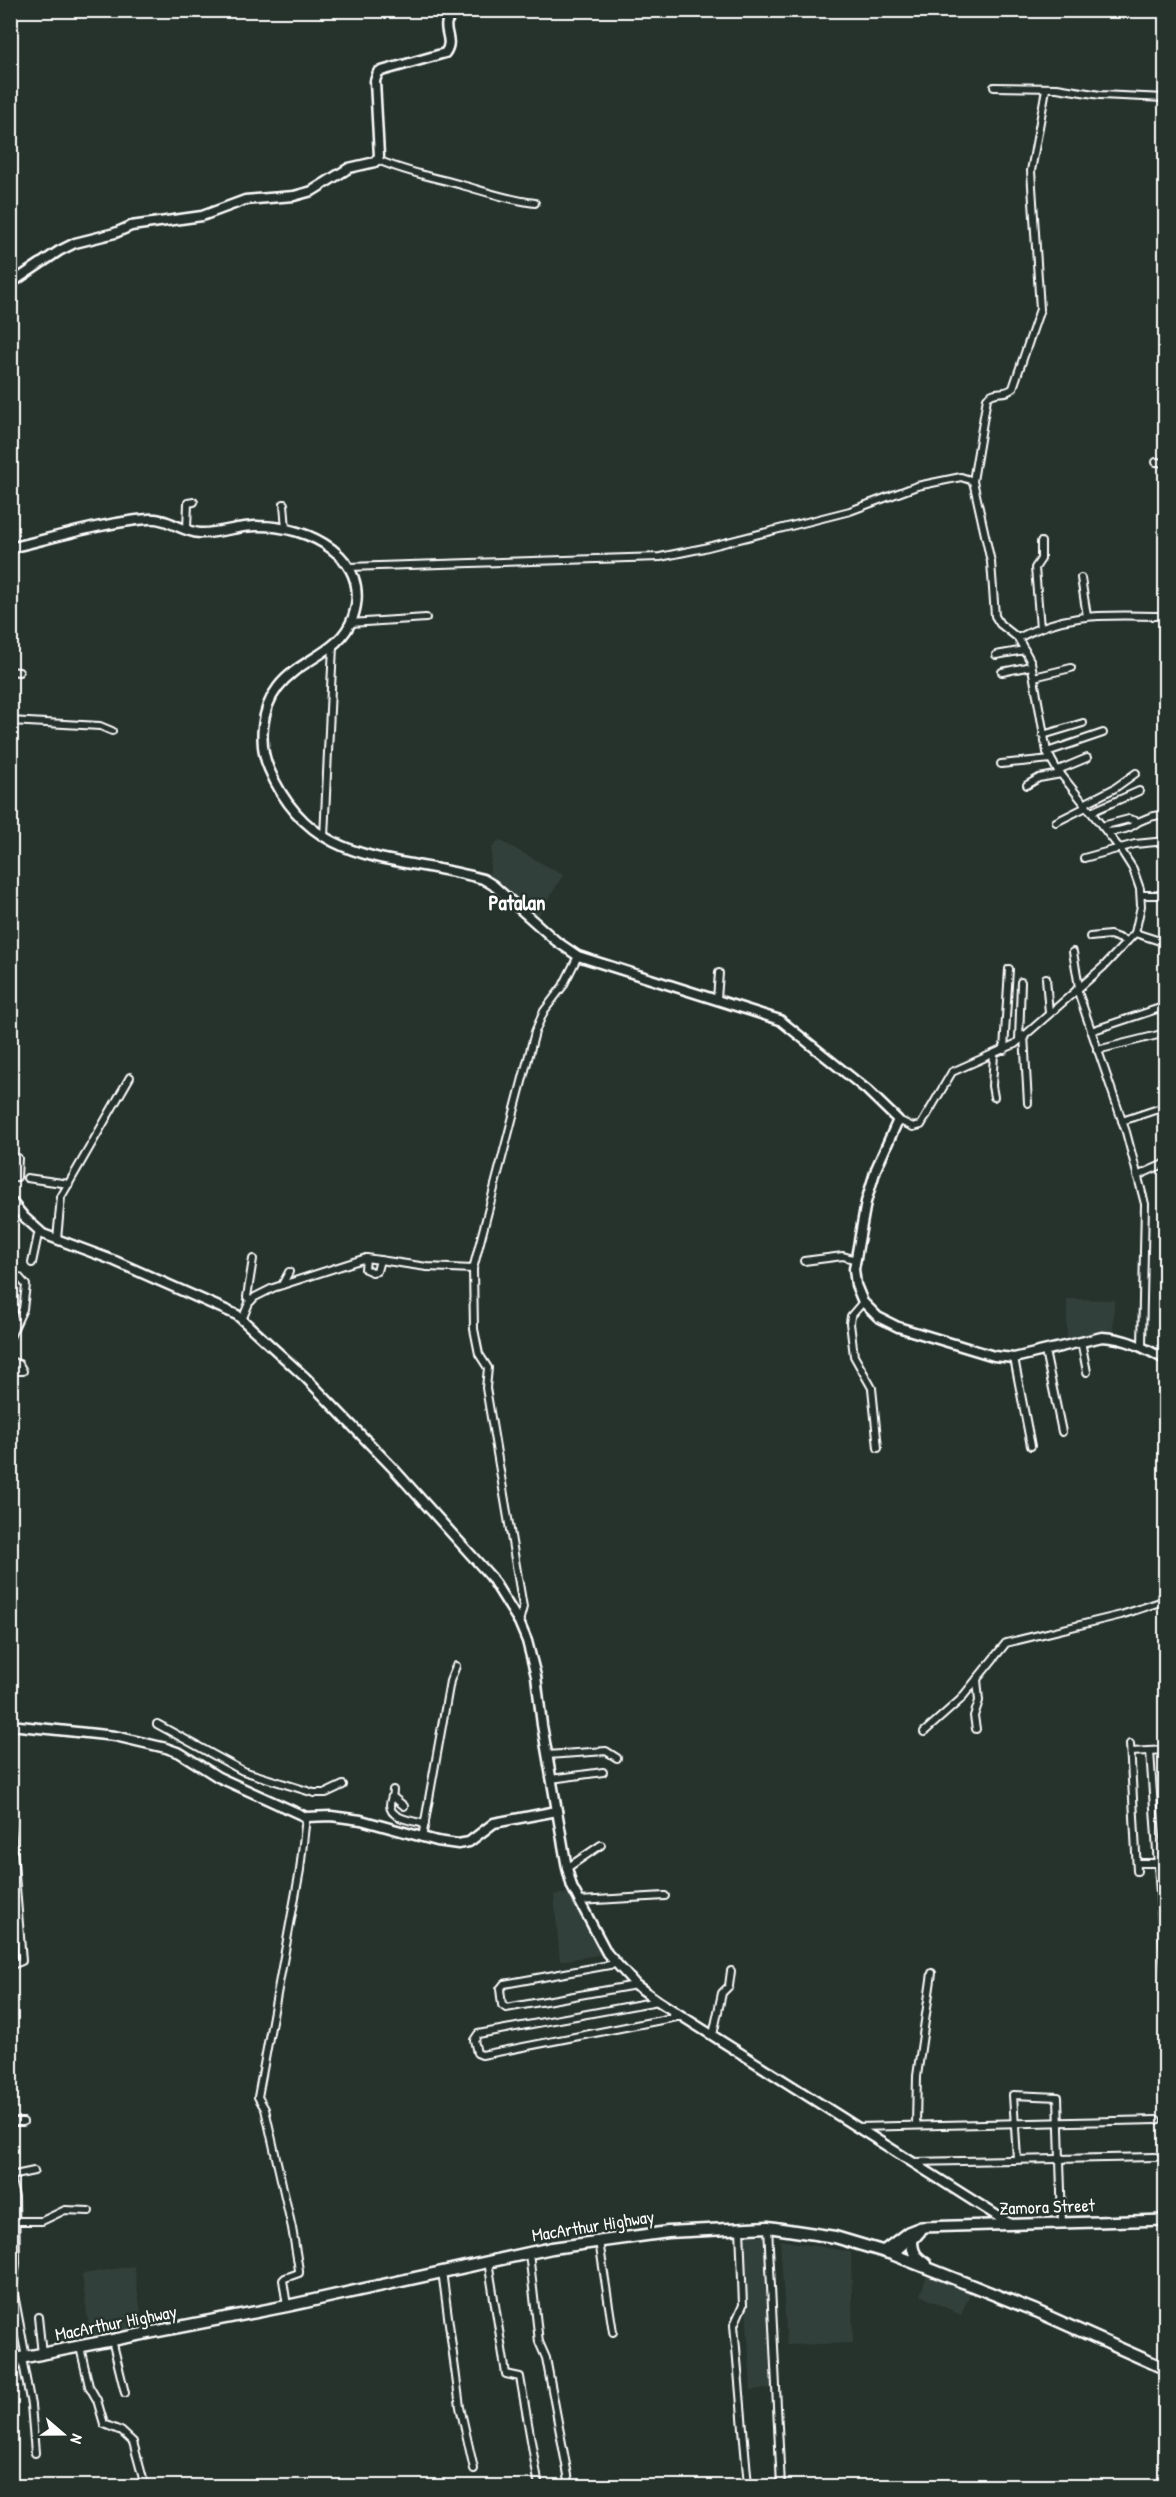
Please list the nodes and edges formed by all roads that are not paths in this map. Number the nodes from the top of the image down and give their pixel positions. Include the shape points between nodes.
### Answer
1 (461, 10) edge
2 (994, 87) dead end
3 (1046, 89) junction
4 (1166, 98) edge
5 (378, 160) junction
6 (535, 203) dead end
7 (10, 284) edge
8 (1156, 462) dead end
9 (1166, 463) edge
10 (973, 481) junction
11 (194, 502) dead end
12 (284, 504) dead end
13 (286, 528) junction
14 (187, 530) junction
15 (1041, 542) dead end
16 (10, 548) edge
17 (348, 567) junction
18 (1081, 578) dead end
19 (1087, 616) junction
20 (1166, 616) edge
21 (426, 618) dead end
22 (350, 623) junction
23 (1040, 628) junction
24 (1018, 638) junction
25 (333, 646) junction
26 (1025, 650) junction
27 (996, 656) dead end
28 (1031, 666) junction
29 (1071, 668) dead end
30 (10, 671) edge
31 (19, 672) dead end
32 (1002, 672) dead end
33 (1034, 678) junction
34 (10, 721) edge
35 (1083, 723) dead end
36 (112, 731) dead end
37 (1103, 734) dead end
38 (1043, 735) junction
39 (1047, 752) junction
40 (1087, 758) dead end
41 (1051, 759) junction
42 (1001, 764) dead end
43 (1059, 772) junction
44 (1136, 773) dead end
45 (1027, 785) dead end
46 (1138, 791) dead end
47 (1087, 808) junction
48 (1166, 814) edge
49 (1136, 821) junction
50 (1056, 822) dead end
51 (1101, 826) junction
52 (1107, 832) junction
53 (324, 837) junction
54 (1166, 841) edge
55 (1121, 850) junction
56 (1084, 858) dead end
57 (1166, 895) edge
58 (1141, 896) junction
59 (1135, 933) junction
60 (1090, 937) dead end
61 (1127, 941) junction
62 (1166, 943) edge
63 (1073, 952) dead end
64 (578, 956) junction
65 (1009, 969) dead end
66 (719, 973) dead end
67 (1046, 978) dead end
68 (1021, 982) dead end
69 (1078, 988) junction
70 (717, 999) junction
71 (1166, 1006) edge
72 (1049, 1013) junction
73 (1091, 1031) junction
74 (1166, 1033) edge
75 (1021, 1038) junction
76 (1004, 1050) junction
77 (1097, 1050) junction
78 (994, 1054) junction
79 (130, 1077) dead end
80 (994, 1097) dead end
81 (1028, 1103) dead end
82 (1158, 1109) dead end
83 (898, 1120) junction
84 (1122, 1121) junction
85 (18, 1158) dead end
86 (1166, 1163) edge
87 (14, 1166) edge
88 (32, 1169) dead end
89 (1137, 1176) junction
90 (10, 1178) edge
91 (69, 1184) junction
92 (10, 1200) edge
93 (39, 1230) junction
94 (57, 1239) junction
95 (366, 1258) junction
96 (253, 1259) dead end
97 (380, 1260) junction
98 (856, 1260) junction
99 (804, 1261) dead end
100 (32, 1263) dead end
101 (473, 1269) junction
102 (289, 1272) dead end
103 (10, 1276) edge
104 (282, 1286) junction
105 (251, 1301) junction
106 (863, 1302) junction
107 (242, 1320) junction
108 (10, 1337) edge
109 (1081, 1341) junction
110 (1142, 1346) junction
111 (1045, 1351) junction
112 (1014, 1358) junction
113 (1166, 1359) edge
114 (10, 1361) edge
115 (10, 1371) edge
116 (1087, 1372) dead end
117 (1062, 1432) dead end
118 (1031, 1446) dead end
119 (878, 1448) dead end
120 (1166, 1599) edge
121 (519, 1622) junction
122 (456, 1666) dead end
123 (977, 1678) junction
124 (157, 1724) dead end
125 (10, 1725) edge
126 (975, 1729) dead end
127 (924, 1732) dead end
128 (1130, 1744) dead end
129 (1165, 1750) edge
130 (1150, 1751) junction
131 (1131, 1752) junction
132 (547, 1755) junction
133 (617, 1758) dead end
134 (1166, 1759) edge
135 (243, 1772) junction
136 (603, 1772) dead end
137 (551, 1779) junction
138 (238, 1785) junction
139 (344, 1785) dead end
140 (404, 1806) dead end
141 (556, 1811) junction
142 (10, 1814) edge
143 (306, 1817) junction
144 (425, 1824) junction
145 (422, 1838) junction
146 (601, 1845) dead end
147 (1157, 1863) junction
148 (567, 1868) junction
149 (1162, 1883) edge
150 (665, 1896) dead end
151 (579, 1901) junction
152 (615, 1964) junction
153 (10, 1966) edge
154 (732, 1971) dead end
155 (932, 1973) dead end
156 (1166, 1980) edge
157 (636, 1985) junction
158 (658, 2001) junction
159 (682, 2016) junction
160 (713, 2035) junction
161 (1157, 2120) dead end
162 (10, 2122) edge
163 (23, 2122) dead end
164 (1059, 2122) junction
165 (1014, 2123) junction
166 (916, 2125) junction
167 (857, 2127) junction
168 (1155, 2157) dead end
169 (1061, 2158) junction
170 (1017, 2159) junction
171 (912, 2162) junction
172 (34, 2171) dead end
173 (10, 2177) edge
174 (89, 2211) dead end
175 (1166, 2220) edge
176 (15, 2221) junction
177 (1062, 2222) junction
178 (1010, 2224) junction
179 (768, 2227) junction
180 (740, 2228) junction
181 (922, 2229) junction
182 (599, 2240) junction
183 (529, 2253) junction
184 (888, 2253) junction
185 (488, 2261) junction
186 (442, 2271) junction
187 (939, 2272) junction
188 (13, 2306) edge
189 (287, 2306) junction
190 (38, 2317) dead end
191 (613, 2332) dead end
192 (112, 2340) junction
193 (80, 2347) junction
194 (42, 2354) junction
195 (19, 2359) edge
196 (1166, 2369) edge
197 (125, 2393) dead end
198 (35, 2453) dead end
199 (474, 2469) dead end
200 (538, 2481) dead end
201 (145, 2487) edge
202 (570, 2487) edge
203 (748, 2487) edge
204 (781, 2487) edge

1 - 5 street via 446,22 449,44 445,52 378,72
2 - 3 street
3 - 4 street
3 - 10 street via 1031,171 1039,315 1013,388 987,398
5 - 6 street via 407,172
5 - 7 street via 349,168 312,191 294,196 245,200 202,216 131,226 75,243
8 - 9 street
10 - 17 street via 960,477 918,486 850,511 660,556
10 - 24 street via 991,562 995,616
11 - 14 street via 188,503
12 - 13 street
13 - 14 street via 255,526 198,533
13 - 17 street via 329,546
14 - 16 street via 163,520 145,519
15 - 23 street via 1041,559 1035,568
17 - 22 street via 356,588
18 - 19 street
19 - 20 street
19 - 23 street
21 - 22 street
22 - 25 street
23 - 24 street
24 - 26 street
25 - 53 street
25 - 53 street via 279,686 267,708 262,740 267,765 285,799
26 - 27 street
26 - 28 street
28 - 32 street
28 - 33 street
29 - 33 street
30 - 31 street
33 - 38 street
34 - 36 street via 100,726
35 - 38 street
37 - 39 street
38 - 39 street
39 - 41 street
40 - 43 street
41 - 42 street
41 - 43 street
43 - 45 street
43 - 47 street
44 - 47 street
46 - 47 street
47 - 50 street
47 - 51 street
48 - 49 street
49 - 51 street
49 - 52 street via 1132,826
51 - 52 street
52 - 55 street
53 - 64 street via 378,859 483,879
54 - 55 street
55 - 56 street
55 - 58 street via 1138,878
57 - 58 street
58 - 59 street
59 - 61 street
59 - 62 street
60 - 61 street via 1110,935
61 - 69 street
63 - 69 street
64 - 70 street
64 - 101 street via 535,1032
65 - 76 street
66 - 70 street
67 - 72 street
68 - 75 street
69 - 72 street
69 - 73 street
70 - 83 street via 786,1023
71 - 73 street
72 - 75 street
73 - 77 street
74 - 77 street
75 - 76 street
75 - 81 street
76 - 78 street
77 - 84 street
78 - 80 street
78 - 83 street via 949,1075 921,1125 913,1127
79 - 91 street
82 - 84 street
83 - 98 street via 870,1185
84 - 89 street
85 - 87 street
86 - 89 street
87 - 90 street via 17,1177
88 - 91 street via 29,1178
89 - 110 street via 1145,1208
91 - 94 street via 61,1197
92 - 93 street
93 - 94 street
93 - 100 street
94 - 107 street
95 - 97 street
95 - 97 street via 365,1269 372,1272 377,1271
95 - 104 street
96 - 105 street via 247,1297
97 - 101 street
98 - 99 street via 843,1256
98 - 106 street via 854,1275
101 - 121 street via 474,1329 479,1354 488,1368 486,1388 523,1606
102 - 104 street
103 - 108 street via 19,1277 26,1285 23,1309
104 - 105 street
105 - 107 street
106 - 112 street via 878,1317 898,1327 972,1351
106 - 119 street via 850,1323 854,1356 872,1388
107 - 121 street via 306,1378 406,1483 491,1577
109 - 110 street via 1113,1337
109 - 111 street
109 - 116 street
110 - 113 street
111 - 112 street
111 - 117 street
112 - 118 street
114 - 115 street via 19,1364 23,1372
120 - 123 street via 1121,1615 1006,1643
121 - 132 street via 536,1677
122 - 144 street
123 - 126 street
123 - 127 street
124 - 135 street
125 - 138 street via 115,1736 166,1748
128 - 131 street
129 - 130 street
129 - 134 street
130 - 131 street
130 - 147 street
131 - 147 street via 1137,1867
132 - 133 street via 606,1751
132 - 137 street
135 - 138 street
135 - 139 street via 314,1793 326,1793
136 - 137 street
137 - 141 street
138 - 143 street
140 - 144 street via 393,1794 390,1803 395,1815
141 - 145 street via 494,1823 469,1842
141 - 148 street
142 - 153 street via 22,1961
143 - 145 street via 361,1820
143 - 189 street via 300,1870 258,2097 265,2109 299,2270 296,2276 284,2280
144 - 145 street
146 - 148 street
147 - 149 street
148 - 151 street
149 - 156 street
150 - 151 street
151 - 152 street
152 - 157 street
152 - 157 street via 504,1984 500,1989 502,2005 506,2008
154 - 160 street via 729,1986 722,1993
155 - 166 street via 917,2076
157 - 158 street
158 - 159 street
158 - 159 street via 478,2034 474,2040 477,2053
159 - 160 street
160 - 167 street
161 - 164 street
162 - 163 street
164 - 165 street
164 - 165 street via 1058,2097 1015,2095
164 - 169 street
165 - 166 street
165 - 170 street
166 - 167 street
167 - 171 street
168 - 169 street
169 - 170 street
169 - 177 street
170 - 171 street
171 - 178 street
172 - 173 street
173 - 176 street
174 - 176 street via 65,2210 42,2221
175 - 177 main road, Zamora Street
176 - 188 street
177 - 178 main road, Zamora Street
178 - 181 main road, Zamora Street
179 - 180 highway, MacArthur Highway
179 - 184 highway, MacArthur Highway via 835,2237
179 - 204 street
180 - 182 highway, MacArthur Highway
180 - 203 street via 743,2305 734,2325
181 - 184 main road, Zamora Street via 902,2236
181 - 187 highway via 912,2240 913,2252
182 - 183 highway, MacArthur Highway
182 - 191 street
183 - 185 highway, MacArthur Highway
183 - 202 street via 539,2342 546,2358
184 - 187 highway, MacArthur Highway
185 - 186 highway, MacArthur Highway
185 - 200 street via 506,2374 520,2377
186 - 189 highway, MacArthur Highway
186 - 199 street via 460,2407
187 - 196 highway, MacArthur Highway
188 - 195 street
189 - 192 highway, MacArthur Highway
190 - 194 street
192 - 193 highway, MacArthur Highway
192 - 197 street
193 - 194 highway, MacArthur Highway
193 - 201 street via 89,2386 104,2424 121,2431 133,2442
194 - 195 highway, MacArthur Highway
195 - 198 street via 31,2405

